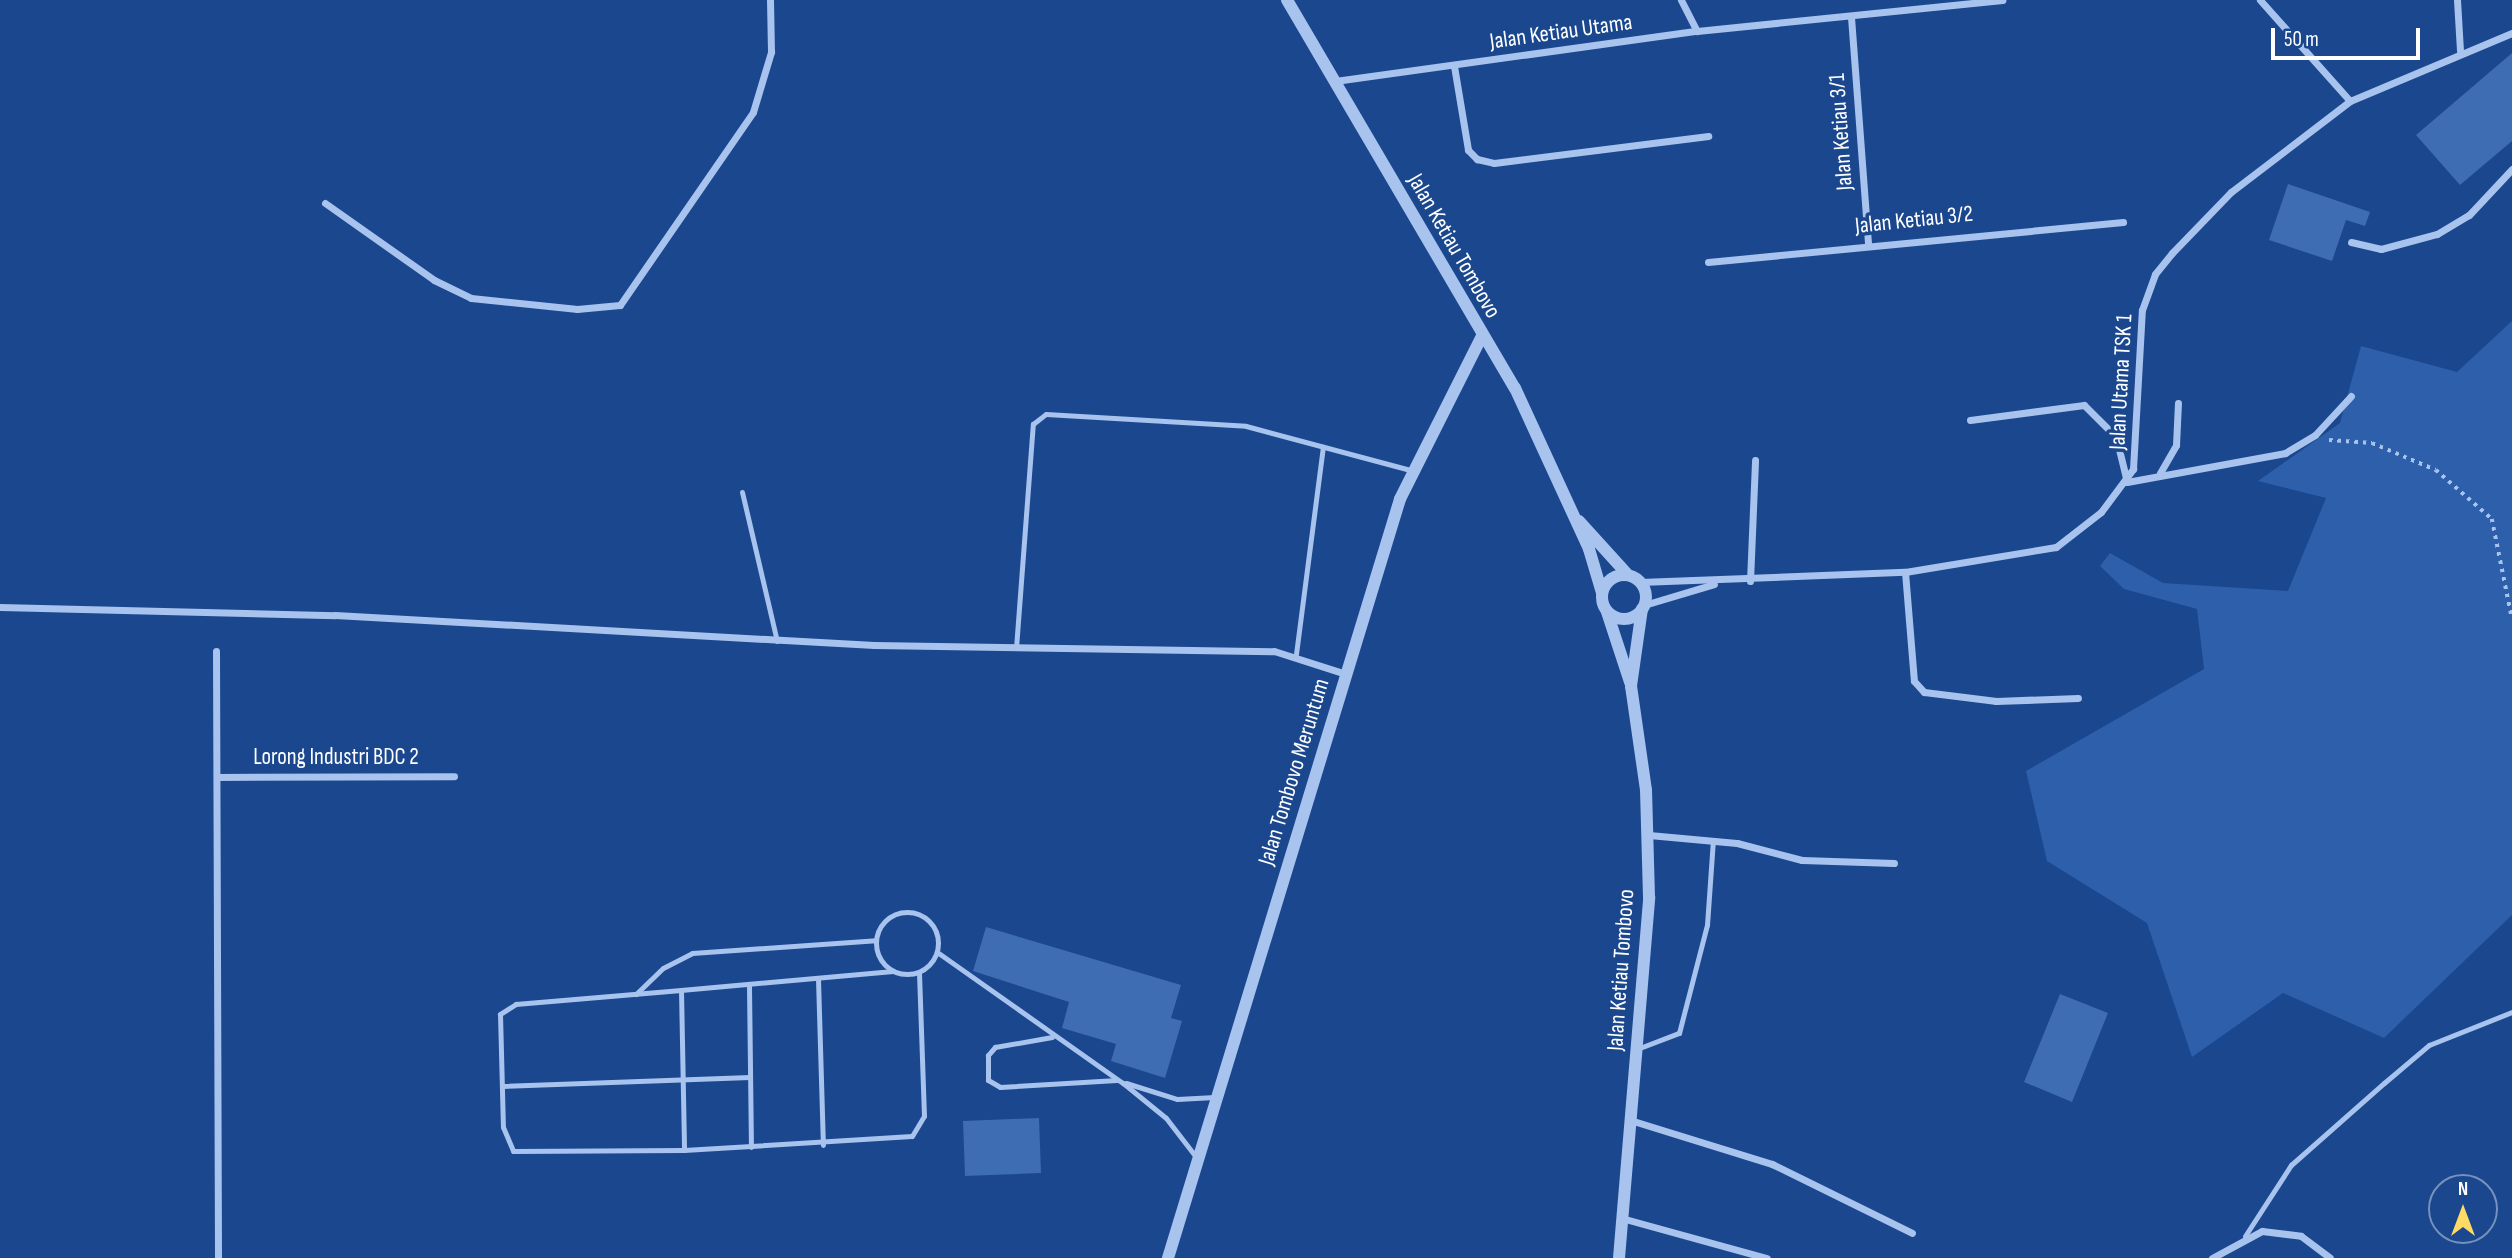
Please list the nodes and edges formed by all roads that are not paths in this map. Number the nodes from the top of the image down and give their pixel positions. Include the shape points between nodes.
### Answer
1 (770, 0) edge
2 (1287, 0) edge
3 (1681, 0) edge
4 (2002, 0) edge
5 (2260, 0) edge
6 (2457, 0) edge
7 (1852, 17) junction
8 (1697, 31) junction
9 (2512, 33) edge
10 (2460, 51) junction
11 (1454, 66) junction
12 (1335, 81) junction
13 (2350, 101) junction
14 (1708, 136) dead end
15 (2512, 169) edge
16 (325, 203) dead end
17 (2123, 222) dead end
18 (2351, 242) dead end
19 (1868, 244) junction
20 (1708, 262) dead end
21 (1482, 336) junction
22 (2351, 396) dead end
23 (2178, 403) dead end
24 (1970, 420) dead end
25 (1323, 447) junction
26 (1755, 460) dead end
27 (1414, 471) junction
28 (2160, 473) junction
29 (2127, 482) junction
30 (742, 492) dead end
31 (1576, 518) junction
32 (1905, 572) junction
33 (1628, 575) junction
34 (1750, 581) junction
35 (1640, 582) junction
36 (1721, 582) junction
37 (1602, 593) junction
38 (0, 607) edge
39 (1643, 607) junction
40 (1607, 612) junction
41 (776, 641) junction
42 (1016, 649) junction
43 (216, 651) dead end
44 (1296, 654) junction
45 (1346, 674) junction
46 (1631, 685) junction
47 (2078, 698) dead end
48 (454, 776) dead end
49 (217, 777) junction
50 (1648, 835) junction
51 (1713, 840) junction
52 (1894, 863) dead end
53 (877, 940) junction
54 (937, 952) junction
55 (893, 971) junction
56 (919, 972) junction
57 (818, 979) junction
58 (749, 986) junction
59 (681, 990) junction
60 (636, 994) junction
61 (2512, 1012) edge
62 (1052, 1037) junction
63 (1637, 1050) junction
64 (750, 1077) junction
65 (682, 1078) junction
66 (1121, 1081) junction
67 (502, 1086) junction
68 (1220, 1096) junction
69 (1630, 1120) junction
70 (823, 1145) junction
71 (751, 1147) junction
72 (684, 1150) junction
73 (1200, 1163) junction
74 (1625, 1219) junction
75 (1180, 1233) junction
76 (1913, 1233) dead end
77 (2245, 1236) junction
78 (218, 1258) edge
79 (1168, 1258) edge
80 (1177, 1258) edge
81 (1619, 1258) edge
82 (1767, 1258) edge
83 (2213, 1258) edge
84 (2329, 1258) edge

1 - 16 street via 771,52 753,112 620,305 577,309 471,298 434,280
2 - 12 street, Jalan Ketiau Tombovo
3 - 8 street
4 - 7 street, Jalan Ketiau Utama
5 - 13 street
6 - 10 street
7 - 8 street, Jalan Ketiau Utama
7 - 19 street, Jalan Ketiau 3/1
8 - 11 street, Jalan Ketiau Utama
9 - 10 street, Jalan Utama TSK 1
10 - 13 street, Jalan Utama TSK 1
11 - 12 street, Jalan Ketiau Utama
11 - 14 street via 1468,150 1477,159 1494,163
12 - 21 street, Jalan Ketiau Tombovo
13 - 29 street, Jalan Utama TSK 1 via 2231,192 2155,274 2143,310 2138,454
15 - 18 street via 2469,215 2437,234 2381,249
17 - 19 street, Jalan Ketiau 3/2
19 - 20 street, Jalan Ketiau 3/2
21 - 27 street, Jalan Tombovo Meruntum
21 - 31 street, Jalan Ketiau Tombovo via 1515,388
22 - 28 street via 2309,439 2272,458
23 - 28 street via 2176,445
24 - 29 street via 2084,405 2116,437
25 - 27 lane
25 - 42 lane via 1212,420 1046,414 1033,424
25 - 44 lane
26 - 34 street
27 - 45 street, Jalan Tombovo Meruntum
28 - 29 street
29 - 32 street, Jalan Utama TSK 1 via 2076,533 2041,554
30 - 41 lane
31 - 33 street, Jalan Ketiau Tombovo
31 - 37 street, Jalan Ketiau Tombovo
32 - 34 street, Jalan Utama TSK 1
32 - 47 street via 1914,681 1924,692 1996,701
33 - 35 street
33 - 37 street via 1614,577
34 - 36 street, Jalan Utama TSK 1
35 - 36 street
35 - 39 street
36 - 39 street
37 - 40 street
38 - 41 street via 335,615
39 - 40 street via 1625,619
39 - 46 street, Jalan Ketiau Tombovo
40 - 46 street, Jalan Ketiau Tombovo
41 - 42 street
42 - 44 street
43 - 49 street
44 - 45 street
45 - 68 street, Jalan Tombovo Meruntum
46 - 50 street, Jalan Ketiau Tombovo
48 - 49 street, Lorong Industri BDC 2
49 - 78 street
50 - 51 street
50 - 63 street, Jalan Ketiau Tombovo
51 - 52 street via 1802,860
51 - 63 lane via 1707,925 1679,1033
53 - 54 lane via 889,918 914,913 934,927
53 - 55 lane via 877,952
53 - 60 lane via 692,953 663,968
54 - 56 lane
54 - 62 lane
55 - 56 lane
55 - 57 lane
56 - 70 lane via 922,1123 905,1140
57 - 58 lane
57 - 70 lane
58 - 59 lane
58 - 64 lane
59 - 60 lane
59 - 65 lane
60 - 67 lane via 516,1004 500,1014
61 - 77 lane via 2429,1045 2291,1165
62 - 66 lane
62 - 66 lane via 995,1047 988,1055 988,1080 1000,1087
63 - 69 street, Jalan Ketiau Tombovo
64 - 65 lane
64 - 71 lane
65 - 67 lane
65 - 72 lane
66 - 68 lane via 1177,1099
66 - 73 lane via 1166,1118
67 - 72 lane via 503,1127 513,1151
68 - 73 street, Jalan Tombovo Meruntum
69 - 74 street, Jalan Ketiau Tombovo
69 - 76 street via 1772,1164
70 - 71 lane
71 - 72 lane
73 - 75 street, Jalan Tombovo Meruntum
74 - 81 street, Jalan Ketiau Tombovo
74 - 82 street
75 - 79 street, Jalan Tombovo Meruntum
75 - 80 street, Jalan Tombovo Meruntum
77 - 83 street
77 - 84 street via 2301,1236

